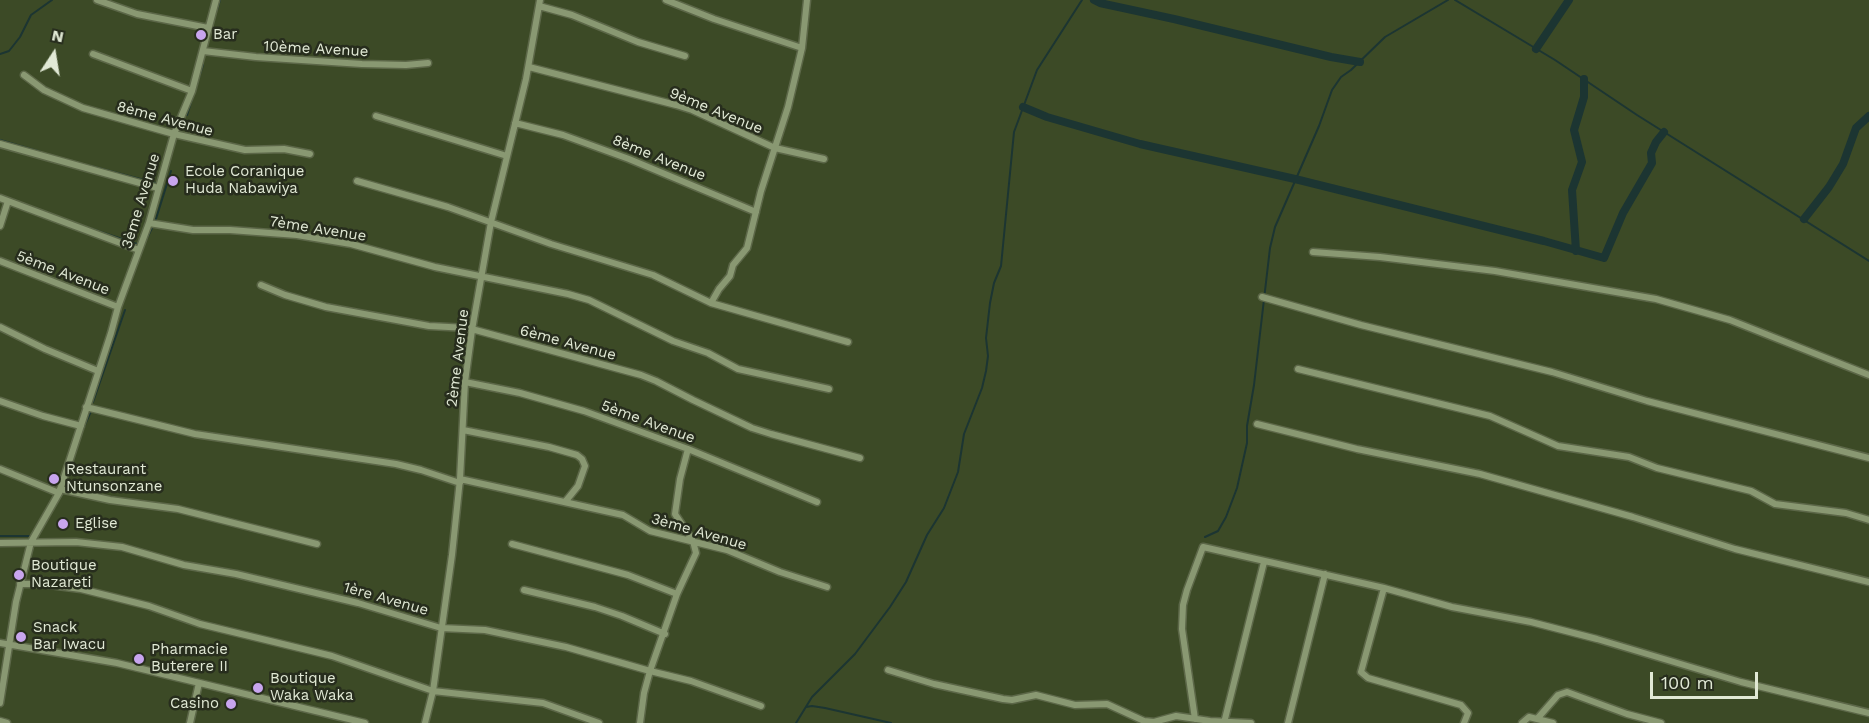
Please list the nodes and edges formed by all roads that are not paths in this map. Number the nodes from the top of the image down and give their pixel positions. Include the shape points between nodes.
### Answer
1 (97, 0) edge
2 (216, 0) edge
3 (666, 0) edge
4 (807, 0) edge
5 (540, 3) edge
6 (208, 28) junction
7 (802, 48) junction
8 (203, 51) junction
9 (93, 54) dead end
10 (686, 56) dead end
11 (428, 63) dead end
12 (529, 67) junction
13 (24, 75) dead end
14 (192, 91) junction
15 (376, 116) dead end
16 (515, 123) junction
17 (174, 135) junction
18 (0, 144) edge
19 (775, 148) junction
20 (310, 154) dead end
21 (507, 156) junction
22 (824, 159) dead end
23 (357, 181) dead end
24 (158, 188) junction
25 (0, 198) edge
26 (8, 201) junction
27 (756, 212) junction
28 (491, 222) junction
29 (149, 223) junction
30 (0, 226) edge
31 (139, 250) junction
32 (1313, 252) dead end
33 (0, 261) edge
34 (481, 276) junction
35 (261, 285) dead end
36 (1264, 298) dead end
37 (711, 303) junction
38 (117, 307) junction
39 (0, 327) edge
40 (472, 330) junction
41 (848, 342) dead end
42 (1298, 369) dead end
43 (98, 371) junction
44 (1869, 375) edge
45 (465, 382) junction
46 (829, 389) dead end
47 (0, 401) edge
48 (86, 407) junction
49 (1257, 423) dead end
50 (81, 426) junction
51 (463, 430) junction
52 (688, 449) junction
53 (860, 458) dead end
54 (1869, 458) edge
55 (0, 470) edge
56 (460, 481) junction
57 (59, 491) junction
58 (565, 502) junction
59 (817, 502) dead end
60 (1869, 520) edge
61 (693, 541) junction
62 (30, 542) junction
63 (0, 543) edge
64 (317, 544) dead end
65 (512, 544) dead end
66 (1264, 562) junction
67 (1325, 574) junction
68 (1869, 582) edge
69 (20, 584) junction
70 (827, 587) dead end
71 (1384, 588) junction
72 (524, 590) dead end
73 (678, 594) junction
74 (441, 628) junction
75 (665, 634) junction
76 (0, 643) edge
77 (8, 645) junction
78 (888, 670) dead end
79 (650, 671) junction
80 (199, 683) junction
81 (432, 691) junction
82 (0, 703) edge
83 (761, 706) dead end
84 (1869, 713) edge
85 (1196, 719) junction
86 (1537, 719) junction
87 (0, 721) edge
88 (345, 721) edge
89 (7, 723) edge
90 (190, 723) edge
91 (365, 723) edge
92 (425, 723) edge
93 (599, 723) edge
94 (640, 723) edge
95 (1224, 723) edge
96 (1251, 723) edge
97 (1288, 723) edge
98 (1464, 723) edge
99 (1522, 723) edge
100 (1553, 723) edge
101 (1661, 723) edge

1 - 6 street via 137,14
2 - 6 street, 3ème Avenue
3 - 7 street
4 - 7 street
5 - 10 street via 638,42
5 - 12 street, 2ème Avenue
6 - 8 street, 3ème Avenue
7 - 19 street
8 - 11 street, 10ème Avenue via 362,64
8 - 14 street, 3ème Avenue
9 - 14 street
12 - 16 street, 2ème Avenue
12 - 19 street, 9ème Avenue via 692,110
13 - 17 street, 8ème Avenue via 44,90 83,108
14 - 17 street, 3ème Avenue
15 - 21 street
16 - 21 street, 2ème Avenue
16 - 27 street, 8ème Avenue via 618,154
17 - 20 street, 8ème Avenue via 245,150 284,149
17 - 24 street, 3ème Avenue
18 - 24 street
19 - 22 street, 9ème Avenue
19 - 27 street
21 - 28 street, 2ème Avenue
23 - 28 street
24 - 29 street, 3ème Avenue
25 - 26 street
26 - 30 street
26 - 31 street
27 - 37 street via 747,248
28 - 34 street, 2ème Avenue
28 - 37 street via 653,275
29 - 31 street, 3ème Avenue
29 - 34 street, 7ème Avenue via 193,230 297,235
31 - 38 street, 3ème Avenue
32 - 44 street via 1495,271 1656,299 1730,320
33 - 38 street, 5ème Avenue
34 - 40 street, 2ème Avenue
34 - 46 street, 7ème Avenue via 589,300 738,369
35 - 40 street, 6ème Avenue via 285,296 342,311
36 - 54 street
37 - 41 street
38 - 43 street, 3ème Avenue
39 - 43 street
40 - 45 street, 2ème Avenue
40 - 53 street, 6ème Avenue via 648,378 752,428
42 - 60 street via 1490,416 1558,446 1629,457 1657,468 1751,491 1775,504 1846,513
43 - 48 street, 3ème Avenue
45 - 51 street, 2ème Avenue
45 - 52 street, 5ème Avenue via 573,408
47 - 50 street
48 - 50 street, 3ème Avenue
48 - 56 street, 3ème Avenue via 195,434 396,464
49 - 68 street via 1357,449 1480,474 1736,549
50 - 57 street, 3ème Avenue
51 - 56 street, 2ème Avenue
51 - 58 street via 577,455 584,471
52 - 59 street, 5ème Avenue
52 - 61 street via 675,514
55 - 57 street
56 - 58 street, 3ème Avenue
56 - 74 street, 2ème Avenue
57 - 62 street, 3ème Avenue
57 - 64 street via 178,509
58 - 61 street, 3ème Avenue via 622,515 644,529
61 - 70 street, 3ème Avenue
61 - 73 street via 696,553
62 - 63 street, 1ère Avenue
62 - 69 street, 3ème Avenue
62 - 74 street, 1ère Avenue via 122,547 184,565 358,603
65 - 73 street via 628,575
66 - 67 street
66 - 85 street via 1203,547 1183,605 1182,629
66 - 95 street
67 - 71 street
67 - 97 street
69 - 77 street, 3ème Avenue
69 - 81 street via 68,586 107,595 200,624 332,656
71 - 84 street via 1582,635 1741,682
71 - 98 street via 1361,672 1368,678 1461,705 1468,712
72 - 75 street via 604,610
73 - 75 street
74 - 79 street, 1ère Avenue via 485,630 539,640
74 - 81 street, 2ème Avenue
75 - 79 street
76 - 77 street
77 - 80 street via 117,663
77 - 82 street, 3ème Avenue
78 - 85 street via 1003,699 1036,695 1075,705 1107,704 1143,721 1176,716
79 - 83 street, 1ère Avenue via 715,688
79 - 94 street
80 - 88 street
80 - 90 street
81 - 92 street, 2ème Avenue
81 - 93 street via 543,703
85 - 95 street
86 - 99 street via 1529,717
86 - 100 street
86 - 101 street via 1558,695 1567,692
87 - 89 street
88 - 91 street
95 - 96 street

